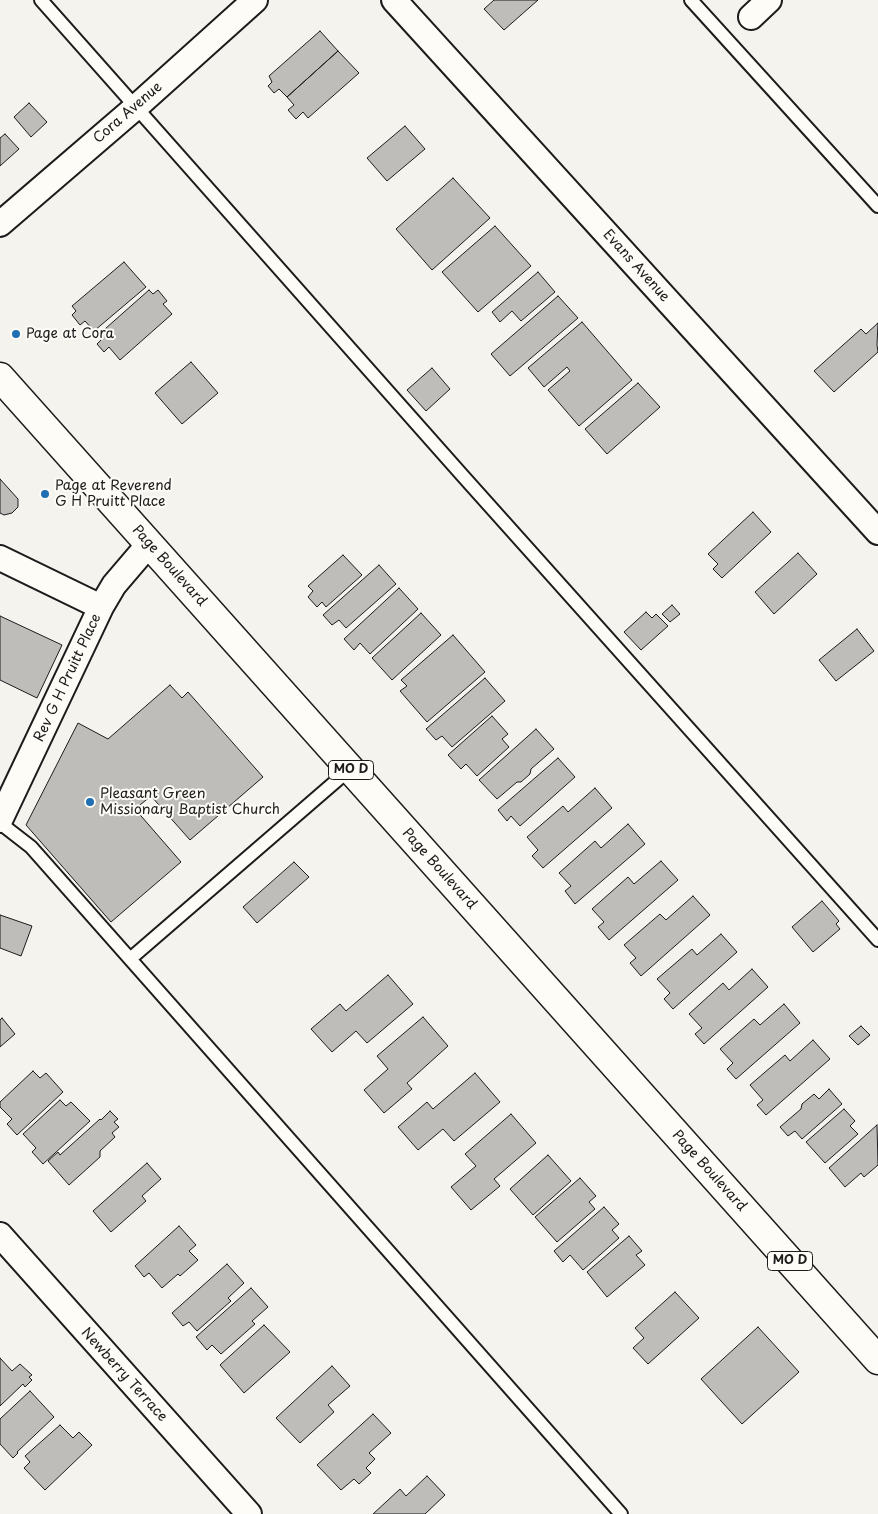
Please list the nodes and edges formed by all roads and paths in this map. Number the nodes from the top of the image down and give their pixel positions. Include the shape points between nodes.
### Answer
1 (41, 0) edge
2 (255, 0) edge
3 (394, 0) edge
4 (691, 0) edge
5 (769, 0) edge
6 (751, 16) dead end
7 (136, 107) junction
8 (878, 206) edge
9 (0, 224) edge
10 (0, 377) edge
11 (878, 532) edge
12 (149, 544) junction
13 (0, 558) edge
14 (101, 606) junction
15 (350, 769) junction
16 (0, 822) edge
17 (878, 940) edge
18 (130, 959) junction
19 (0, 1235) edge
20 (878, 1360) edge
21 (249, 1514) edge
22 (621, 1514) edge

1 - 7 lane
2 - 7 street, Cora Avenue
3 - 11 street, Evans Avenue
4 - 8 lane
5 - 6 street
7 - 9 street, Cora Avenue
7 - 17 lane
10 - 12 main road, Page Boulevard / MO D
12 - 14 street, Rev G H Pruitt Place via 114,585
12 - 15 main road, Page Boulevard / MO D
13 - 14 street
14 - 16 street, Rev G H Pruitt Place
15 - 18 lane
15 - 20 main road, Page Boulevard / MO D
16 - 18 lane via 31,847
18 - 22 lane
19 - 21 street, Newberry Terrace

